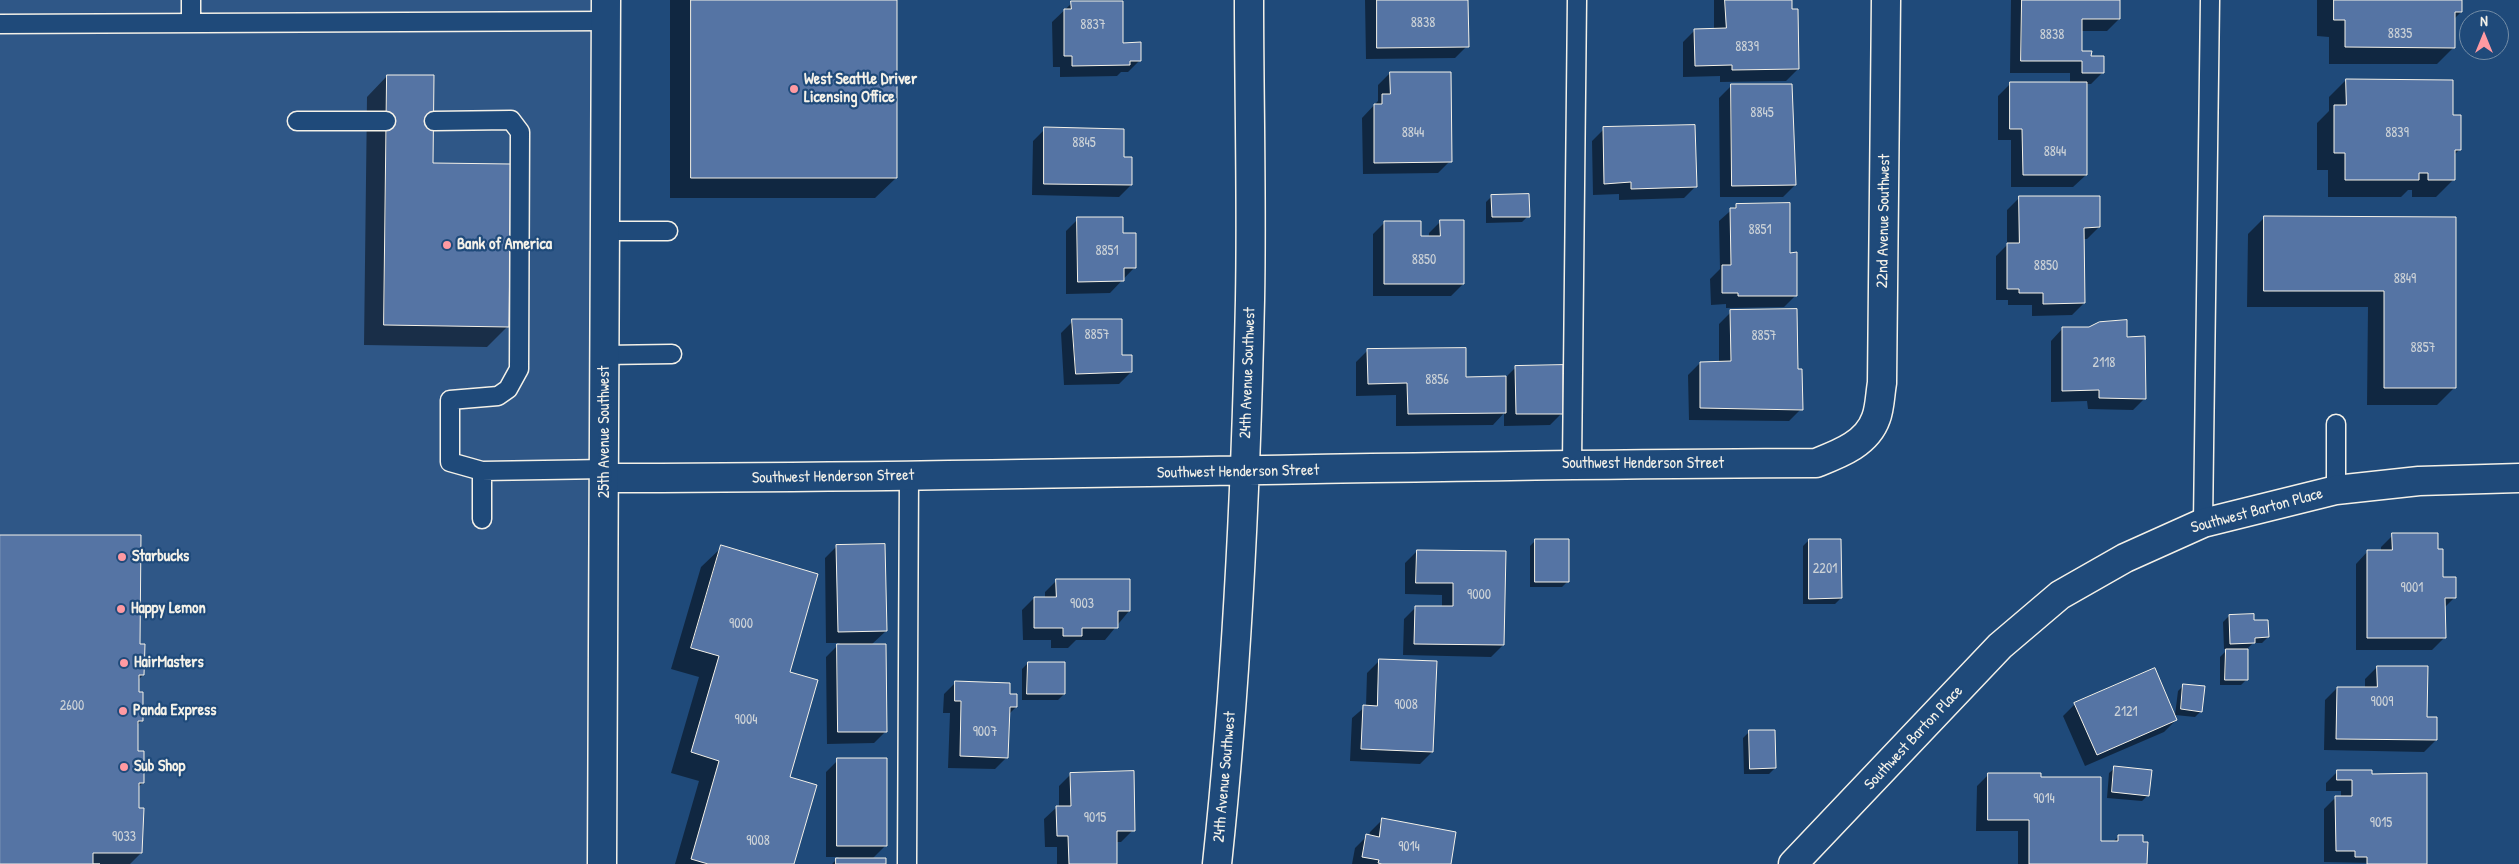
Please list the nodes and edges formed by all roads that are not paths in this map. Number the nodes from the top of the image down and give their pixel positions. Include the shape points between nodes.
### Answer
1 (190, 0) edge
2 (1249, 0) edge
3 (1577, 0) edge
4 (1886, 0) edge
5 (2210, 0) edge
6 (606, 11) edge
7 (191, 23) junction
8 (0, 24) edge
9 (297, 121) dead end
10 (386, 121) dead end
11 (434, 121) dead end
12 (606, 231) junction
13 (668, 231) dead end
14 (672, 354) dead end
15 (605, 355) junction
16 (2336, 424) dead end
17 (1863, 437) joint
18 (1572, 464) junction
19 (482, 471) junction
20 (1245, 472) junction
21 (606, 474) junction
22 (909, 476) junction
23 (2519, 478) edge
24 (2336, 490) junction
25 (482, 518) dead end
26 (2202, 523) junction
27 (1805, 860) edge
28 (602, 864) edge
29 (906, 864) edge
30 (1217, 864) edge

1 - 7 lane
2 - 20 street, 24th Avenue Southwest via 1250,298
3 - 18 lane
4 - 17 street, 22nd Avenue Southwest via 1882,384 1876,419
5 - 26 lane
6 - 7 lane
6 - 12 street, 25th Avenue Southwest
7 - 8 lane
9 - 10 lane
11 - 19 lane, Southwest Henderson Street via 511,120 520,132 519,369 508,389 498,396 450,400 450,462
12 - 13 lane
12 - 15 street, 25th Avenue Southwest
14 - 15 lane
15 - 21 street, 25th Avenue Southwest
16 - 24 lane
17 - 18 street, Southwest Henderson Street via 1848,450 1816,463
18 - 20 street, Southwest Henderson Street
19 - 21 lane, Southwest Henderson Street
19 - 25 lane
20 - 22 street, Southwest Henderson Street
20 - 30 street, 24th Avenue Southwest via 1227,770
21 - 22 street, Southwest Henderson Street
21 - 28 street, 25th Avenue Southwest
22 - 29 lane
23 - 24 street, Southwest Barton Place via 2419,481
24 - 26 street, Southwest Barton Place
26 - 27 street, Southwest Barton Place via 2125,558 2060,595 2000,646

